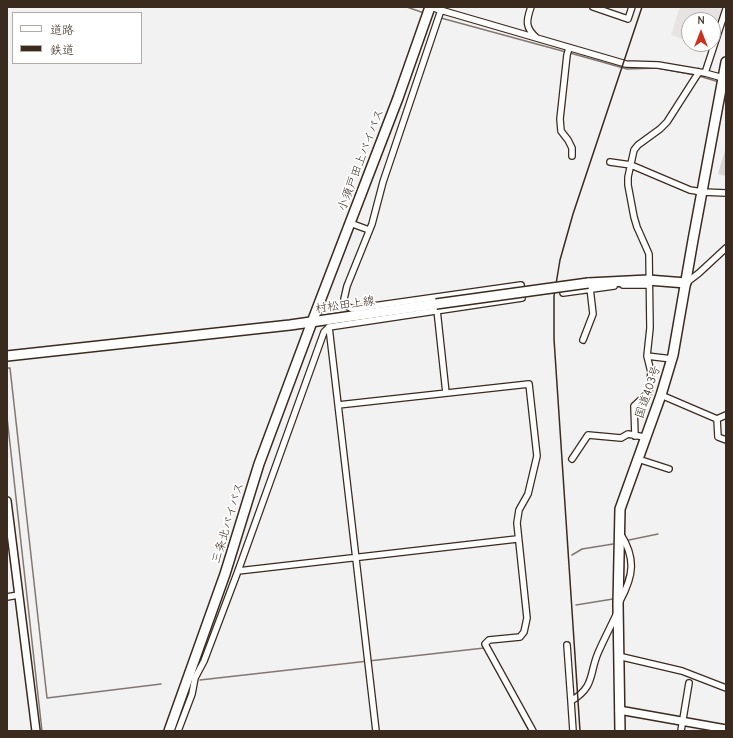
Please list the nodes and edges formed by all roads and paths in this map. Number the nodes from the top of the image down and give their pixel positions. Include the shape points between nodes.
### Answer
1 (430, 7) edge
2 (531, 7) edge
3 (593, 7) edge
4 (632, 7) edge
5 (726, 9) edge
6 (441, 10) junction
7 (538, 40) junction
8 (569, 48) junction
9 (726, 62) edge
10 (702, 72) junction
11 (724, 79) edge
12 (572, 156) dead end
13 (610, 162) dead end
14 (632, 165) junction
15 (702, 192) junction
16 (726, 193) edge
17 (350, 223) junction
18 (369, 230) junction
19 (726, 248) edge
20 (648, 282) junction
21 (686, 283) junction
22 (589, 286) junction
23 (562, 292) dead end
24 (436, 307) junction
25 (312, 322) junction
26 (329, 327) junction
27 (583, 340) dead end
28 (7, 356) edge
29 (647, 356) junction
30 (672, 359) junction
31 (446, 393) junction
32 (660, 394) junction
33 (338, 404) junction
34 (726, 415) edge
35 (717, 419) junction
36 (635, 436) junction
37 (644, 438) junction
38 (726, 440) edge
39 (572, 459) dead end
40 (638, 459) junction
41 (669, 470) dead end
42 (7, 501) edge
43 (618, 530) junction
44 (518, 539) junction
45 (355, 558) junction
46 (238, 571) junction
47 (18, 596) junction
48 (7, 597) edge
49 (618, 608) junction
50 (567, 645) dead end
51 (618, 656) junction
52 (689, 683) dead end
53 (726, 688) edge
54 (571, 701) junction
55 (619, 710) junction
56 (682, 722) junction
57 (726, 730) edge
58 (36, 731) edge
59 (169, 731) edge
60 (178, 731) edge
61 (376, 731) edge
62 (533, 731) edge
63 (573, 731) edge
64 (620, 731) edge
65 (681, 731) edge

1 - 6 street
1 - 17 main road, 小須戸田上バイパス
2 - 7 street via 527,25
3 - 4 street via 628,19
5 - 10 street
6 - 7 street
6 - 18 street
7 - 8 street
8 - 10 street via 626,64 658,65
8 - 12 street via 560,119 561,131 572,148
9 - 11 main road, 国道403号
10 - 11 street
10 - 14 street via 693,80 667,122 634,150
11 - 15 main road, 国道403号
13 - 14 street
14 - 15 street via 690,190
14 - 20 street via 628,185 637,227 649,254
15 - 16 street
15 - 21 main road, 国道403号
17 - 18 street
17 - 25 main road, 小須戸田上バイパス
18 - 24 street via 344,299 347,306 352,309 521,285 522,298
19 - 21 street
20 - 21 main road, 村松田上線
20 - 22 main road, 村松田上線
20 - 29 street via 650,328
21 - 30 main road, 国道403号
22 - 23 street
22 - 24 main road, 村松田上線, bridge
22 - 27 street via 593,314
24 - 25 main road, 村松田上線
24 - 26 street
24 - 31 street
25 - 28 main road, 村松田上線
25 - 59 main road, 三条北バイパス via 259,464 225,574
26 - 33 street
26 - 46 street via 324,332
29 - 30 street
29 - 36 street via 651,372 649,392 634,406
30 - 32 main road, 国道403号
31 - 33 street
31 - 44 street via 529,384 537,456 528,494 519,510
32 - 35 street
32 - 37 main road, 国道403号
33 - 45 street
34 - 35 street
35 - 38 street via 718,437
36 - 37 street
36 - 39 street via 628,434 621,438 588,435
37 - 40 main road, 国道403号
40 - 41 street
40 - 43 main road, 国道403号 via 620,509
42 - 47 street
43 - 49 main road, 国道403号
43 - 49 street via 628,545 632,573
44 - 45 street
44 - 62 street via 527,618 524,632 520,637 489,640 485,644
45 - 46 street
45 - 61 street
46 - 60 street via 204,661 195,678 192,694
47 - 48 street
47 - 58 street
49 - 51 main road, 国道403号
49 - 54 street via 597,655 591,681 584,692
50 - 54 street
51 - 53 street via 682,671
51 - 55 main road, 国道403号
52 - 56 street
54 - 63 street
55 - 56 street
55 - 64 main road, 国道403号
56 - 57 street
56 - 65 street

